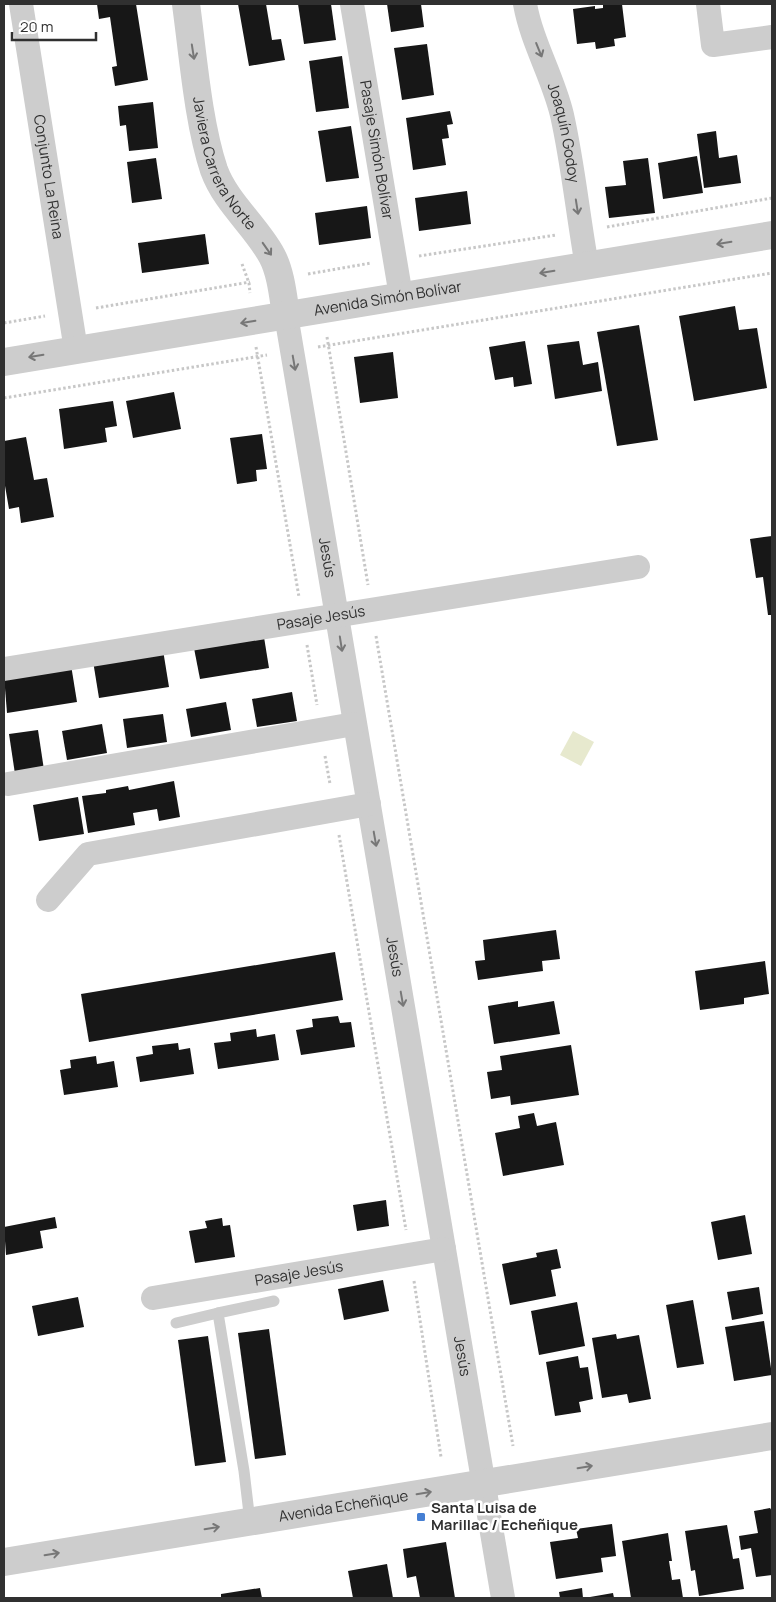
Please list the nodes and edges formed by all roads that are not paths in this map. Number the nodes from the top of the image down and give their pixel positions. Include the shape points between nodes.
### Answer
1 (21, 4) edge
2 (186, 4) edge
3 (352, 4) edge
4 (525, 4) edge
5 (708, 4) edge
6 (772, 38) edge
7 (772, 235) edge
8 (586, 266) junction
9 (401, 296) junction
10 (286, 315) junction
11 (76, 350) junction
12 (4, 362) edge
13 (638, 567) dead end
14 (337, 615) junction
15 (4, 669) edge
16 (354, 724) junction
17 (8, 784) dead end
18 (369, 804) junction
19 (48, 900) dead end
20 (444, 1249) junction
21 (152, 1298) dead end
22 (274, 1301) dead end
23 (218, 1313) junction
24 (176, 1323) dead end
25 (772, 1436) edge
26 (483, 1484) junction
27 (250, 1522) junction
28 (4, 1562) edge
29 (503, 1598) edge

1 - 11 street, Conjunto La Reina
2 -> 10 street, Javiera Carrera Norte via 206,140 215,172 272,256
3 - 9 street, Pasaje Simón Bolívar
4 -> 8 street, Joaquín Godoy via 528,25 554,86 562,115
5 - 6 street via 713,46
7 -> 8 street, Avenida Simón Bolívar
8 -> 9 street, Avenida Simón Bolívar
9 - 10 street, Avenida Simón Bolívar
10 -> 11 street, Avenida Simón Bolívar
10 -> 14 street, Jesús
11 -> 12 street, Avenida Simón Bolívar
13 - 14 street, Pasaje Jesús
14 - 15 street, Pasaje Jesús
14 -> 16 street, Jesús
16 - 17 street
16 - 18 street, Jesús
18 - 19 street via 88,854
18 -> 20 street, Jesús
20 - 21 street, Pasaje Jesús
20 - 26 street, Jesús
22 - 23 lane
23 - 24 lane
23 - 27 lane
26 -> 25 street, Avenida Echeñique
27 -> 26 street, Avenida Echeñique
26 - 29 street, Jesús
28 -> 27 street, Avenida Echeñique

